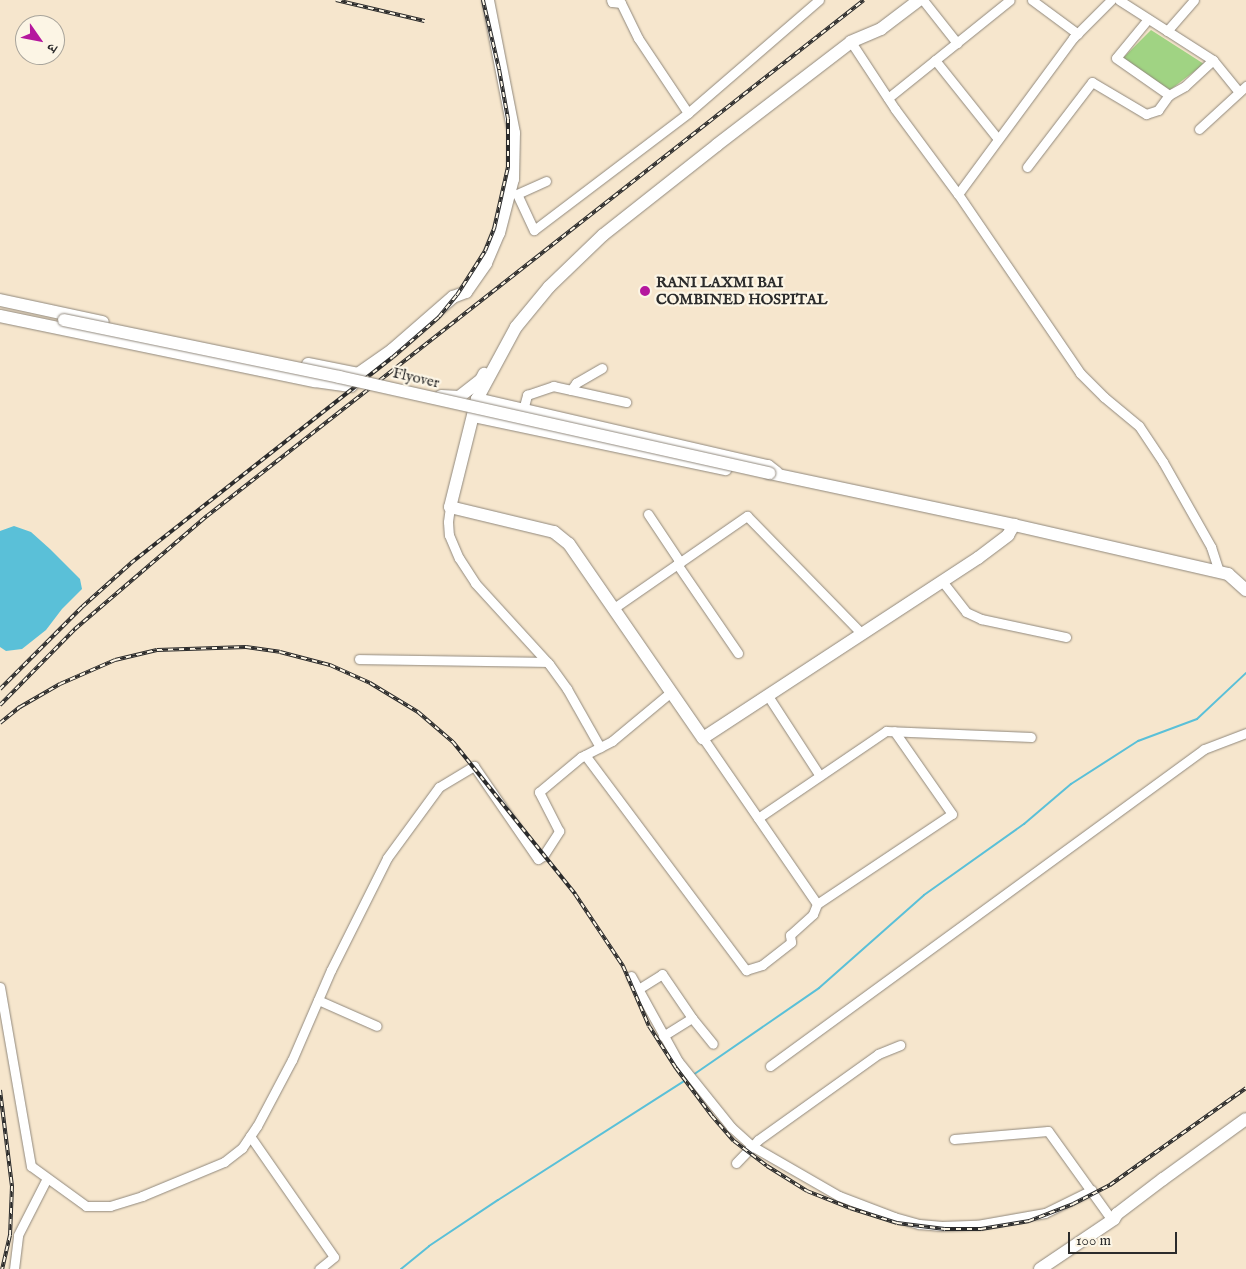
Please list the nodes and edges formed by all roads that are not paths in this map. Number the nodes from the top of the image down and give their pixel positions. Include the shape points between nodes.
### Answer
1 (488, 0) edge
2 (611, 0) edge
3 (819, 0) edge
4 (919, 0) edge
5 (923, 0) edge
6 (1010, 0) edge
7 (1032, 0) edge
8 (1111, 0) edge
9 (1119, 0) edge
10 (1194, 0) edge
11 (1148, 19) junction
12 (1167, 30) junction
13 (1078, 34) junction
14 (851, 42) junction
15 (957, 43) junction
16 (935, 60) junction
17 (1213, 60) junction
18 (1246, 86) edge
19 (1239, 92) junction
20 (1169, 95) junction
21 (888, 98) junction
22 (688, 113) junction
23 (1199, 129) dead end
24 (998, 139) junction
25 (1027, 168) dead end
26 (546, 181) dead end
27 (958, 194) junction
28 (583, 254) junction
29 (0, 303) edge
30 (0, 316) edge
31 (45, 316) junction
32 (602, 368) dead end
33 (571, 390) junction
34 (403, 392) junction
35 (477, 400) junction
36 (626, 402) dead end
37 (523, 410) junction
38 (473, 416) junction
39 (774, 474) junction
40 (450, 507) junction
41 (648, 514) dead end
42 (1014, 525) junction
43 (679, 563) junction
44 (1220, 572) junction
45 (942, 581) junction
46 (1246, 590) edge
47 (614, 608) junction
48 (862, 634) junction
49 (1066, 636) dead end
50 (738, 653) dead end
51 (359, 659) dead end
52 (546, 662) junction
53 (671, 692) junction
54 (768, 696) junction
55 (894, 731) junction
56 (1246, 733) edge
57 (1031, 737) dead end
58 (703, 738) junction
59 (600, 747) junction
60 (585, 755) junction
61 (820, 776) junction
62 (758, 818) junction
63 (816, 904) junction
64 (631, 976) dead end
65 (0, 988) edge
66 (640, 988) junction
67 (318, 1000) junction
68 (692, 1018) junction
69 (377, 1026) dead end
70 (663, 1036) junction
71 (713, 1044) dead end
72 (900, 1045) dead end
73 (770, 1066) dead end
74 (1246, 1119) edge
75 (1246, 1129) edge
76 (250, 1136) junction
77 (954, 1139) dead end
78 (752, 1146) junction
79 (736, 1163) dead end
80 (47, 1178) junction
81 (1092, 1190) junction
82 (1113, 1219) junction
83 (14, 1269) edge
84 (319, 1269) edge
85 (1040, 1269) edge

1 - 31 street via 514,133 514,179 499,233 486,263 466,292 453,297 399,344 358,374
2 - 22 street via 621,3 638,38
3 - 22 street
4 - 14 street via 881,29
5 - 15 street
6 - 15 street
7 - 13 street
8 - 13 street
9 - 11 street
10 - 12 street
11 - 12 street
11 - 20 street via 1116,58
12 - 17 street
13 - 24 street
14 - 21 street
14 - 28 street
15 - 16 street
16 - 21 street
16 - 24 street
17 - 19 street
17 - 20 street via 1185,86
18 - 19 street
19 - 23 street
20 - 25 street via 1158,110 1146,114 1092,82
21 - 27 street
22 - 26 street via 534,230 517,194
24 - 27 street
27 - 44 street via 1080,373 1139,426 1211,547
28 - 34 street, bridge via 536,293 509,331 481,380 470,389 459,397 450,398 411,390
28 - 35 street via 549,287 516,327
29 - 31 street
30 - 31 street
31 - 34 street, Flyover, bridge
32 - 33 street via 576,383
33 - 36 street
33 - 37 street via 553,386 527,395
34 - 39 street, Flyover, bridge
35 - 37 street
35 - 38 street
37 - 39 street via 768,466
38 - 39 street via 766,478
38 - 40 street
39 - 42 street
40 - 47 street via 554,532 569,544
40 - 52 street via 449,536 459,558 475,583
41 - 43 street
42 - 44 street
42 - 45 street via 1008,535
43 - 47 street
43 - 48 street via 747,516
43 - 50 street
44 - 46 street via 1228,574
45 - 48 street
45 - 49 street via 966,612 981,619
47 - 53 street
48 - 54 street
51 - 52 street
52 - 59 street via 567,690
53 - 58 street
53 - 59 street via 612,741
54 - 58 street
54 - 61 street
55 - 57 street
55 - 61 street via 886,730
55 - 63 street via 952,814
56 - 73 street via 1204,748
58 - 62 street
59 - 60 street
60 - 63 street via 746,970 762,966 791,942 790,935 813,914
60 - 67 street via 539,792 559,831 538,859 474,766 439,787 387,858
61 - 62 street
62 - 63 street
64 - 66 street
65 - 80 street via 31,1166
66 - 68 street via 662,974
66 - 70 street
67 - 69 street
67 - 76 street via 292,1060
68 - 70 street
68 - 71 street
70 - 78 street via 678,1061 716,1109
72 - 78 street via 871,1059
74 - 82 street
75 - 82 street via 1120,1218
76 - 80 street via 242,1148 224,1162 110,1206 86,1206
76 - 84 street via 334,1257
77 - 81 street via 1048,1131
78 - 79 street
78 - 81 street via 839,1196 918,1224 942,1226 1015,1220 1044,1213
80 - 83 street via 18,1235
81 - 82 street
82 - 85 street

